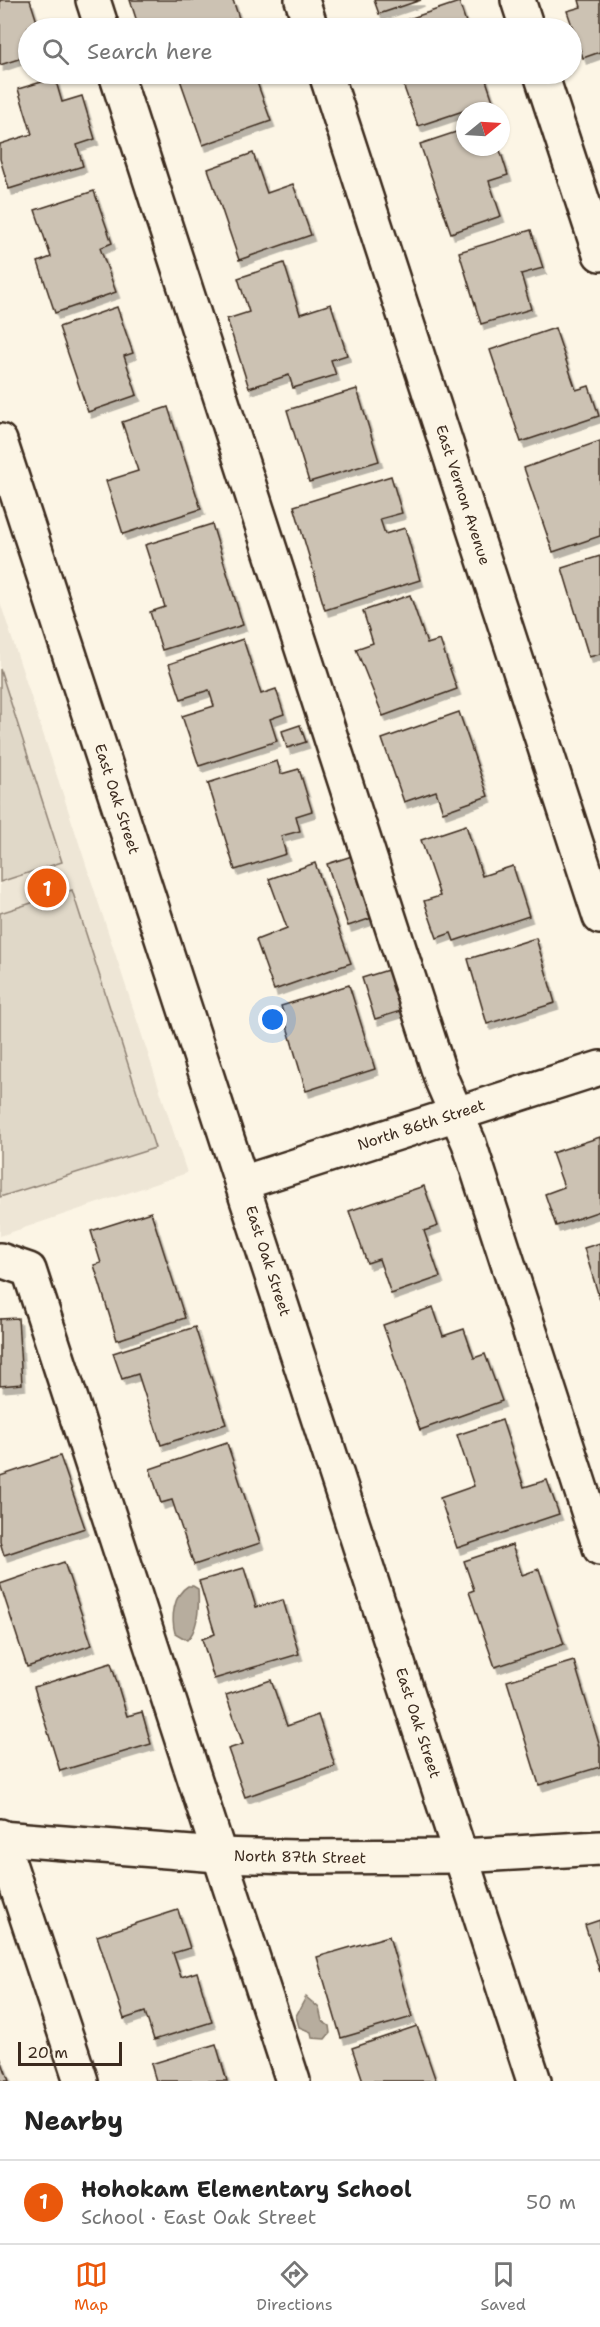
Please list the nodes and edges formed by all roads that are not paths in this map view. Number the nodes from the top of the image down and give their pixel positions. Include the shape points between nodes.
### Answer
1 (93, 0) edge
2 (302, 0) edge
3 (518, 0) edge
4 (99, 18) edge
5 (308, 18) edge
6 (524, 18) edge
7 (119, 84) edge
8 (329, 84) edge
9 (545, 84) edge
10 (600, 254) edge
11 (0, 441) edge
12 (600, 917) edge
13 (600, 1068) edge
14 (456, 1114) junction
15 (242, 1183) junction
16 (0, 1260) edge
17 (600, 1548) edge
18 (0, 1837) edge
19 (600, 1848) edge
20 (218, 1855) junction
21 (461, 1856) junction
22 (81, 2081) edge
23 (292, 2081) edge
24 (534, 2081) edge

1 - 4 street
2 - 5 street
3 - 6 street
7 - 14 street via 442,1081
8 - 12 street, East Vernon Avenue
9 - 10 street
11 - 15 street, East Oak Street
13 - 14 street, North 86th Street
14 - 15 street, North 86th Street
14 - 17 street via 469,1143
15 - 21 street, East Oak Street
16 - 20 street via 29,1270
18 - 20 street, North 87th Street
18 - 22 street
19 - 21 street, North 87th Street
20 - 21 street, North 87th Street
20 - 23 street
21 - 24 street, East Oak Street

